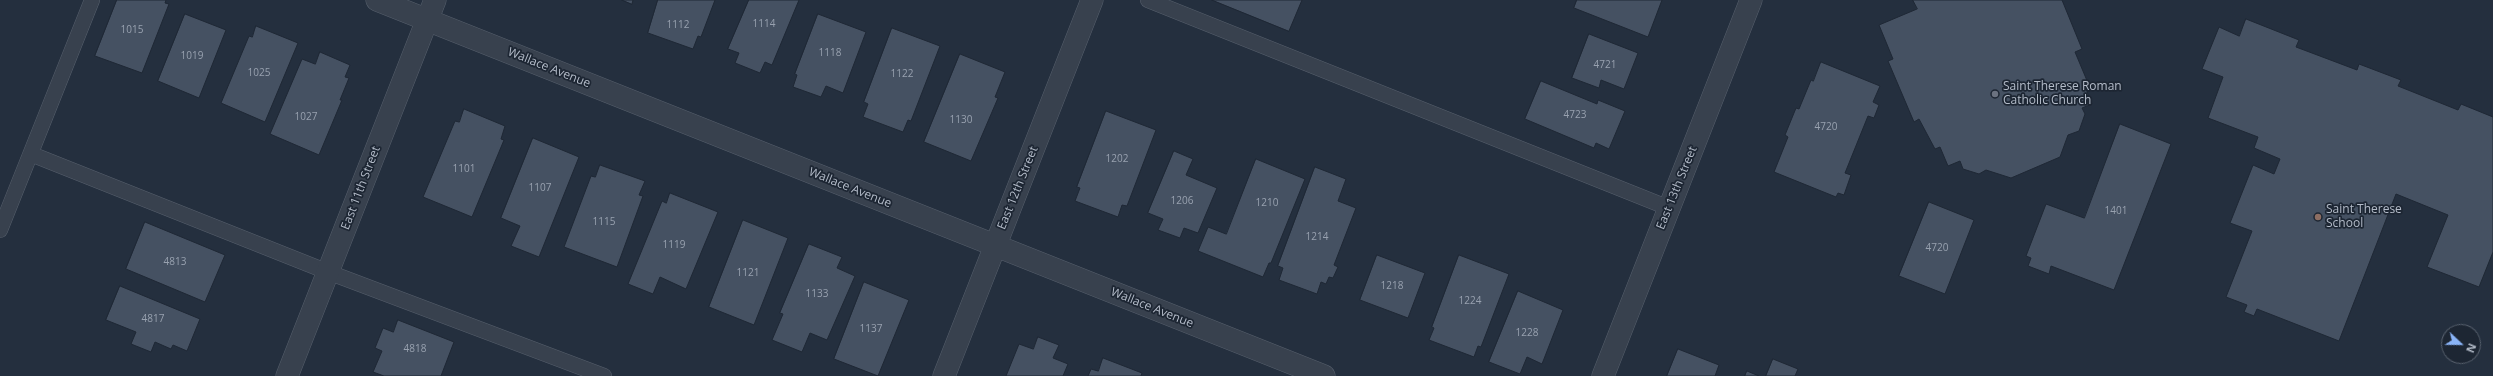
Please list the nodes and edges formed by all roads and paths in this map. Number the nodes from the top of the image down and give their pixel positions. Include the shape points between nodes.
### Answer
1 (92, 0) edge
2 (377, 0) edge
3 (435, 0) edge
4 (1092, 0) edge
5 (1148, 0) edge
6 (1747, 1) edge
7 (427, 20) junction
8 (30, 154) junction
9 (1669, 208) junction
10 (0, 230) edge
11 (995, 245) junction
12 (328, 272) junction
13 (287, 376) edge
14 (604, 376) edge
15 (944, 376) edge
16 (1324, 376) edge
17 (1603, 376) edge

1 - 8 lane
2 - 7 street, Wallace Avenue
3 - 7 street, East 11th Street
4 - 11 street, East 12th Street
5 - 9 lane
6 - 9 street, East 13th Street
7 - 11 street, Wallace Avenue
7 - 12 street, East 11th Street
8 - 10 lane
8 - 12 lane
9 - 17 street, East 13th Street
11 - 15 street, East 12th Street
11 - 16 street, Wallace Avenue
12 - 13 street, East 11th Street
12 - 14 lane

